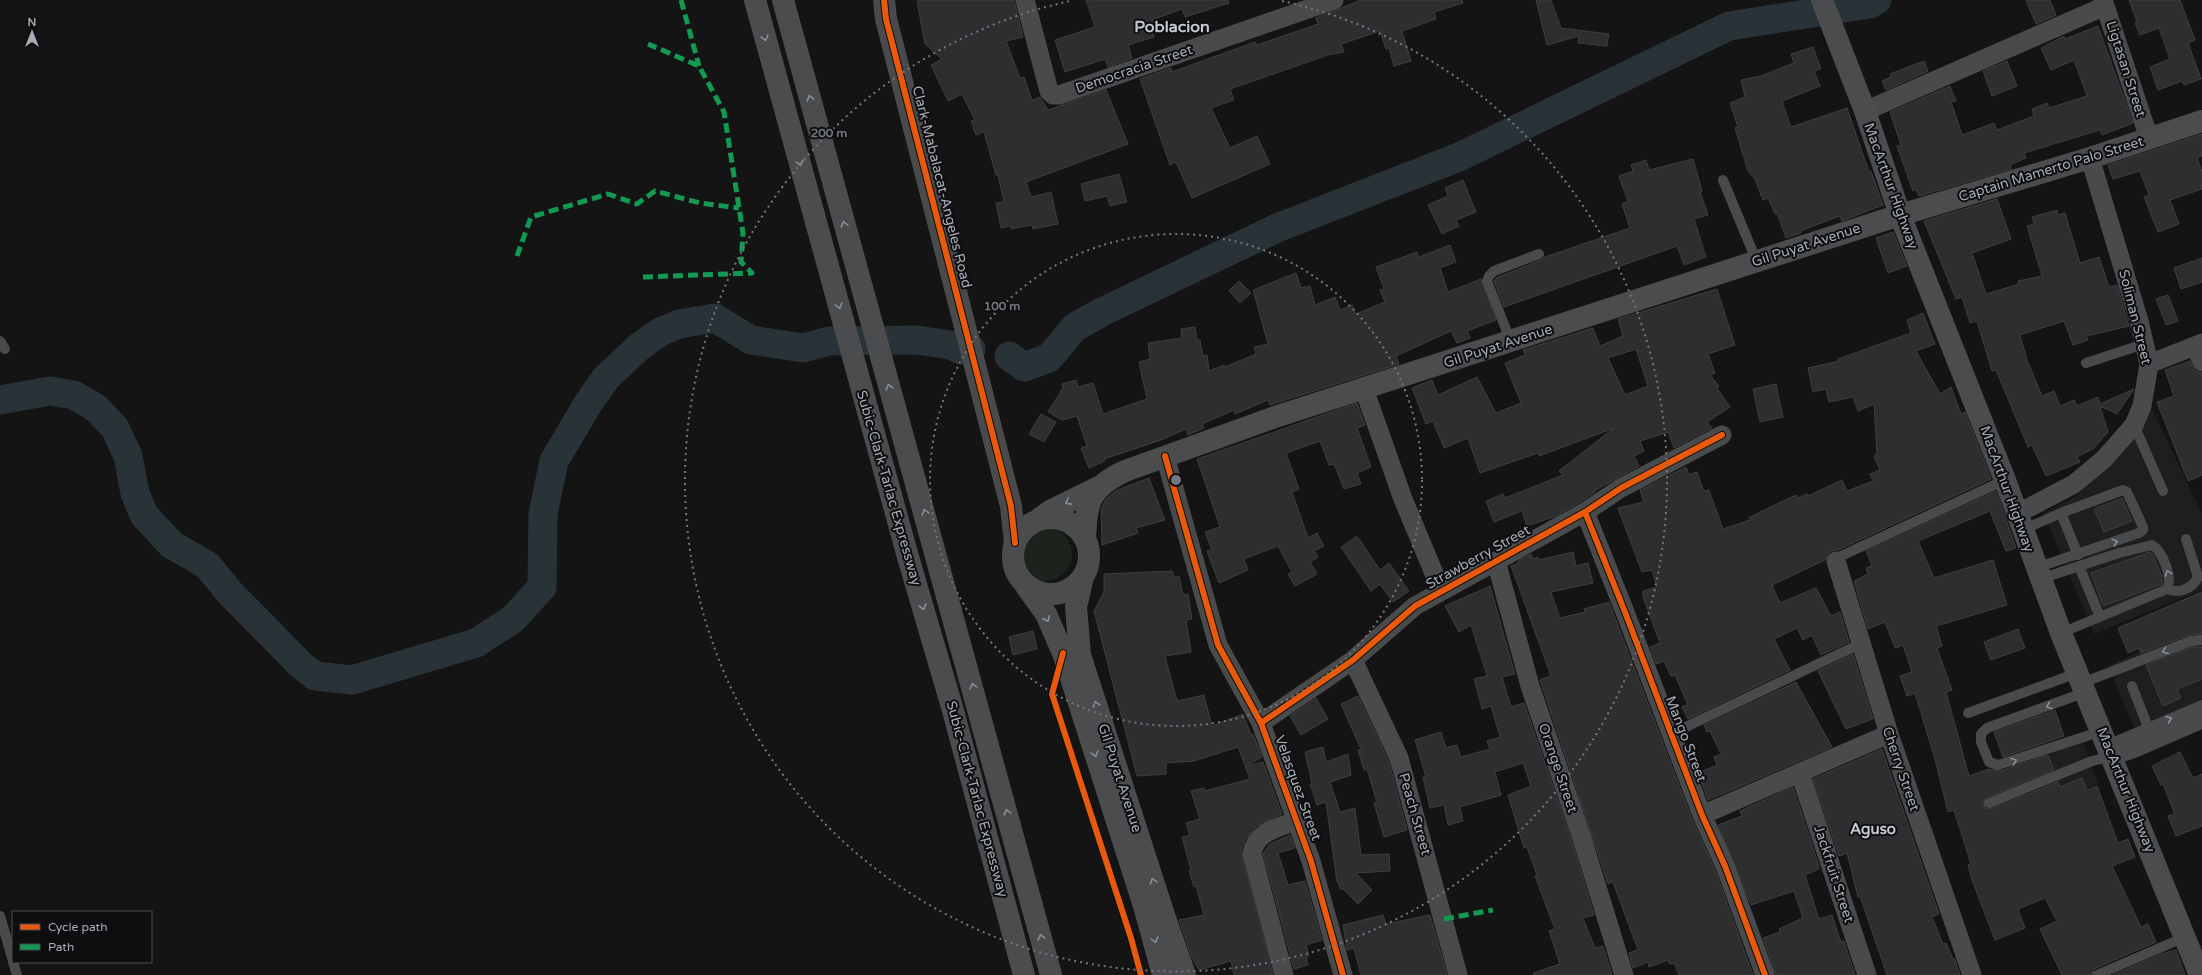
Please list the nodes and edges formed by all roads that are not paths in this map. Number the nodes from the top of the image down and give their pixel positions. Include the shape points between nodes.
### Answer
1 (755, 0) edge
2 (783, 0) edge
3 (884, 0) edge
4 (1025, 0) edge
5 (1334, 0) edge
6 (1822, 0) edge
7 (2104, 3) edge
8 (1865, 111) junction
9 (2202, 121) edge
10 (2149, 138) junction
11 (2090, 158) junction
12 (1723, 180) dead end
13 (1900, 215) junction
14 (1539, 254) dead end
15 (1757, 262) junction
16 (1511, 342) junction
17 (2144, 344) junction
18 (2200, 350) edge
19 (2086, 363) dead end
20 (2149, 364) junction
21 (1364, 389) junction
22 (2134, 425) junction
23 (1722, 435) dead end
24 (1165, 456) junction
25 (2005, 480) junction
26 (1101, 486) junction
27 (2163, 491) dead end
28 (1009, 499) junction
29 (1585, 512) junction
30 (2061, 513) junction
31 (1033, 522) junction
32 (2020, 522) junction
33 (1085, 539) junction
34 (2186, 539) dead end
35 (1015, 543) junction
36 (2078, 555) junction
37 (1496, 561) junction
38 (1836, 561) joint
39 (2079, 566) junction
40 (2038, 574) junction
41 (1083, 577) junction
42 (1026, 586) junction
43 (2167, 589) junction
44 (1441, 590) junction
45 (2100, 617) junction
46 (2061, 633) junction
47 (2202, 640) edge
48 (1860, 644) junction
49 (1353, 660) junction
50 (2082, 683) junction
51 (2132, 686) dead end
52 (2202, 705) edge
53 (1968, 713) dead end
54 (2202, 719) edge
55 (1261, 723) junction
56 (2148, 727) junction
57 (1671, 734) junction
58 (1889, 734) junction
59 (2107, 744) junction
60 (1800, 773) junction
61 (1989, 803) dead end
62 (1702, 815) junction
63 (1296, 821) junction
64 (0, 916) edge
65 (2185, 937) junction
66 (12, 958) edge
67 (14, 963) edge
68 (17, 975) edge
69 (1024, 975) edge
70 (1051, 975) edge
71 (1164, 975) edge
72 (1186, 975) edge
73 (1284, 975) edge
74 (1343, 975) edge
75 (1458, 975) edge
76 (1624, 975) edge
77 (1765, 975) edge
78 (1867, 975) edge
79 (1972, 975) edge
80 (2097, 975) edge
81 (2200, 975) edge

1 -> 69 main road, Subic-Clark-Tarlac Expressway
70 -> 2 main road, Subic-Clark-Tarlac Expressway
3 - 28 street, Clark-Mabalacat-Angeles Road via 886,19
4 - 5 street, Democracia Street via 1049,91 1053,95
6 - 8 main road, MacArthur Highway
7 - 8 street
7 - 10 street, Ligtasan Street
8 - 13 main road, MacArthur Highway
9 - 10 main road, Captain Mamerto Palo Street
10 - 11 main road, Captain Mamerto Palo Street
11 - 13 main road, Captain Mamerto Palo Street
11 - 17 street, Soliman Street
12 - 15 lane
13 - 15 main road, Gil Puyat Avenue
13 - 25 main road, MacArthur Highway
14 - 16 lane via 1494,271 1487,280
15 - 16 main road, Gil Puyat Avenue
16 - 21 main road, Gil Puyat Avenue
17 - 19 lane
17 - 20 street, Soliman Street
18 - 20 street
20 - 22 street, Soliman Street via 2142,406
21 - 24 main road, Gil Puyat Avenue
21 - 44 street via 1403,499
22 - 27 lane
22 - 32 street, Soliman Street via 2104,459
23 - 29 street, Strawberry Street via 1621,488
24 - 26 main road, Gil Puyat Avenue via 1125,471
24 - 55 street, Velasquez Street via 1218,645
25 - 32 main road, MacArthur Highway
25 - 38 lane via 1841,556
26 -> 31 main road, Gil Puyat Avenue
26 - 33 main road, Gil Puyat Avenue via 1094,492 1086,512
28 - 31 street
28 - 35 street, Clark-Mabalacat-Angeles Road
29 - 37 street, Strawberry Street
29 - 57 street, Mango Street
30 - 32 lane
30 - 36 lane
36 -> 30 lane via 2139,533 2143,527 2123,490
31 - 33 main road via 1053,518 1061,520 1075,527
31 - 35 main road via 1024,529
32 - 40 main road, MacArthur Highway
33 - 41 main road via 1089,555
34 - 43 lane via 2198,578 2184,590 2174,592
35 - 42 main road via 1013,566
36 - 40 lane
37 - 44 street, Strawberry Street
37 - 76 street, Orange Street via 1530,686 1581,835
38 - 48 street, Cherry Street
39 - 40 lane
43 -> 39 lane via 2170,578 2157,548 2152,545
39 - 45 lane
40 - 46 main road, MacArthur Highway
41 - 42 main road via 1071,588 1056,594 1040,593
72 -> 41 main road, Gil Puyat Avenue via 1165,918 1080,655 1076,607
42 -> 71 main road, Gil Puyat Avenue via 1046,614 1063,653
43 - 45 lane
44 - 49 street, Strawberry Street via 1415,606
45 - 46 lane
46 - 50 main road, MacArthur Highway
47 -> 50 lane via 2191,640
48 - 57 lane
48 - 58 street, Cherry Street
49 - 55 street, Strawberry Street
49 - 75 street, Peach Street via 1399,758
50 - 53 lane
50 - 59 main road, MacArthur Highway
50 -> 59 lane via 1987,728 1981,734 1981,742 1990,762 1998,765
51 - 56 lane
56 -> 52 lane
54 - 59 street via 2135,748
55 - 63 street, Velasquez Street
56 - 59 lane
57 - 62 street, Mango Street
58 - 60 street
58 - 79 street, Cherry Street
59 - 61 lane via 2092,761
59 - 65 main road, MacArthur Highway
60 - 62 street
60 - 78 street, Jackfruit Street
62 - 77 street, Mango Street via 1725,866
63 - 73 street via 1258,838 1252,853
63 - 74 street, Velasquez Street via 1311,860
64 - 66 lane
65 - 80 lane
65 - 81 main road, MacArthur Highway
67 - 68 lane

